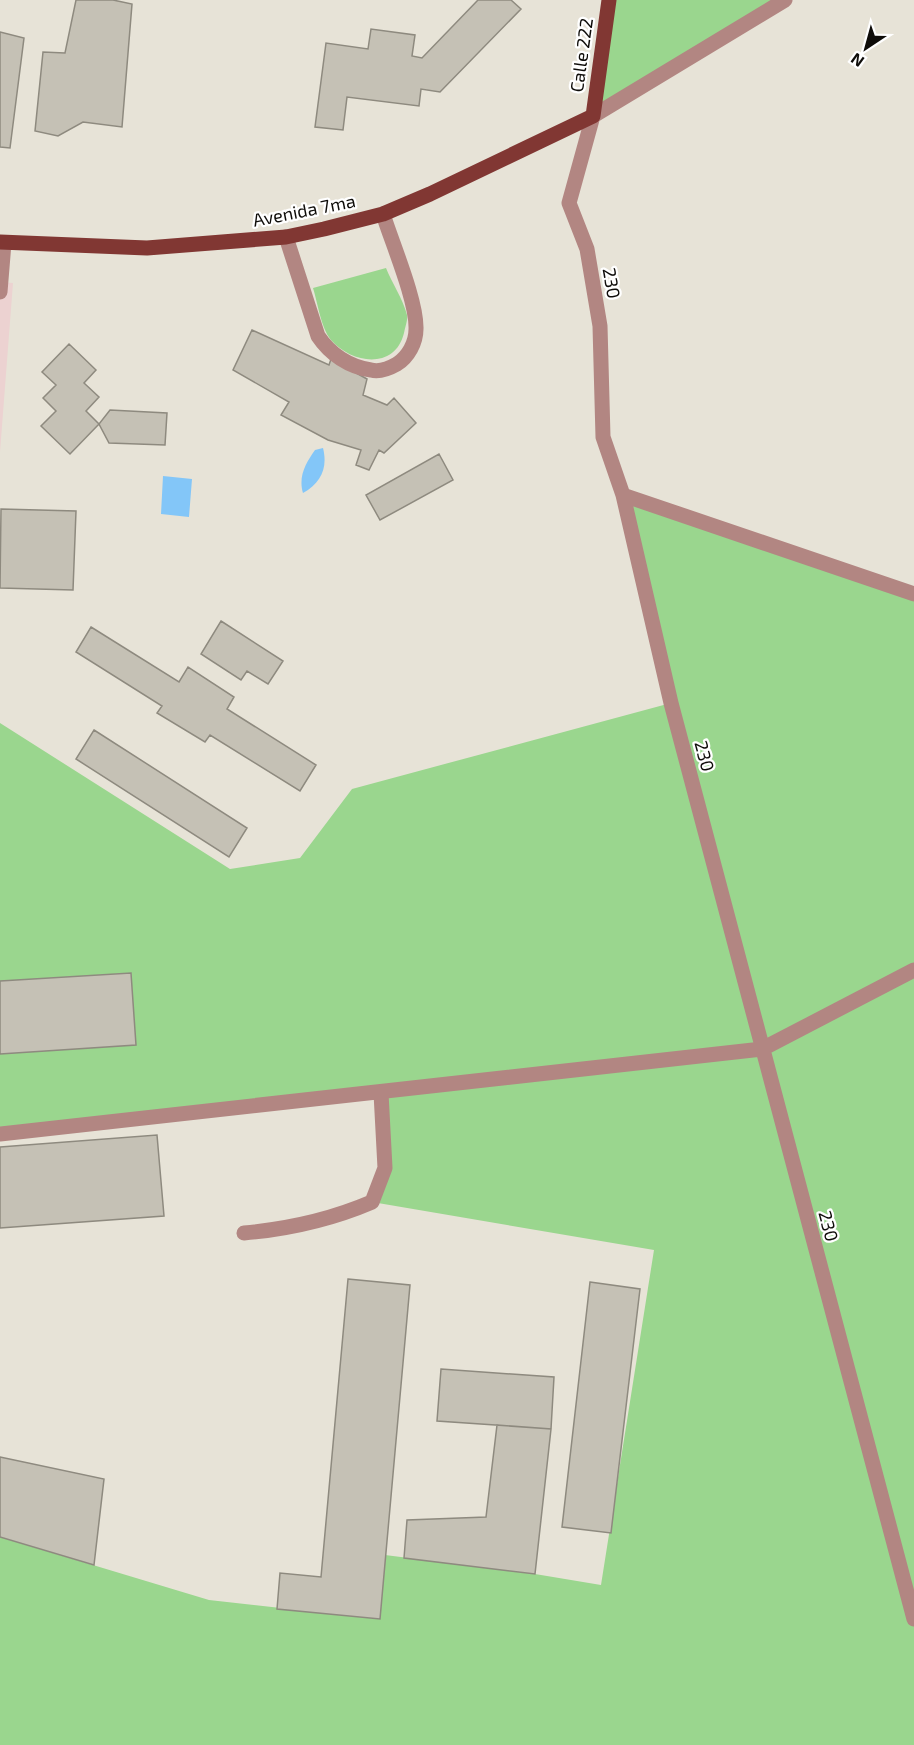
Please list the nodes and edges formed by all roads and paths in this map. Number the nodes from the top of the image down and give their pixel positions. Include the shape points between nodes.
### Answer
1 (609, 0) edge
2 (785, 0) edge
3 (593, 116) junction
4 (383, 214) junction
5 (286, 237) junction
6 (2, 243) edge
7 (0, 292) edge
8 (623, 495) junction
9 (914, 594) edge
10 (914, 970) edge
11 (762, 1049) junction
12 (381, 1093) junction
13 (0, 1134) edge
14 (244, 1233) dead end
15 (914, 1619) edge

1 - 3 main road, Calle 222
2 - 3 street
3 - 4 main road, Avenida 7ma
3 - 8 street, 230 via 569,203 587,249 600,326 603,437
4 - 5 main road, Avenida 7ma
4 - 5 street via 417,331 411,351 391,368 372,371 354,366 325,347
5 - 6 main road, Avenida 7ma via 147,248
6 - 7 street
8 - 9 street
8 - 11 street, 230 via 671,703
10 - 11 street
11 - 12 street
11 - 15 street, 230
12 - 13 street
12 - 14 street via 385,1168 372,1202 291,1229

